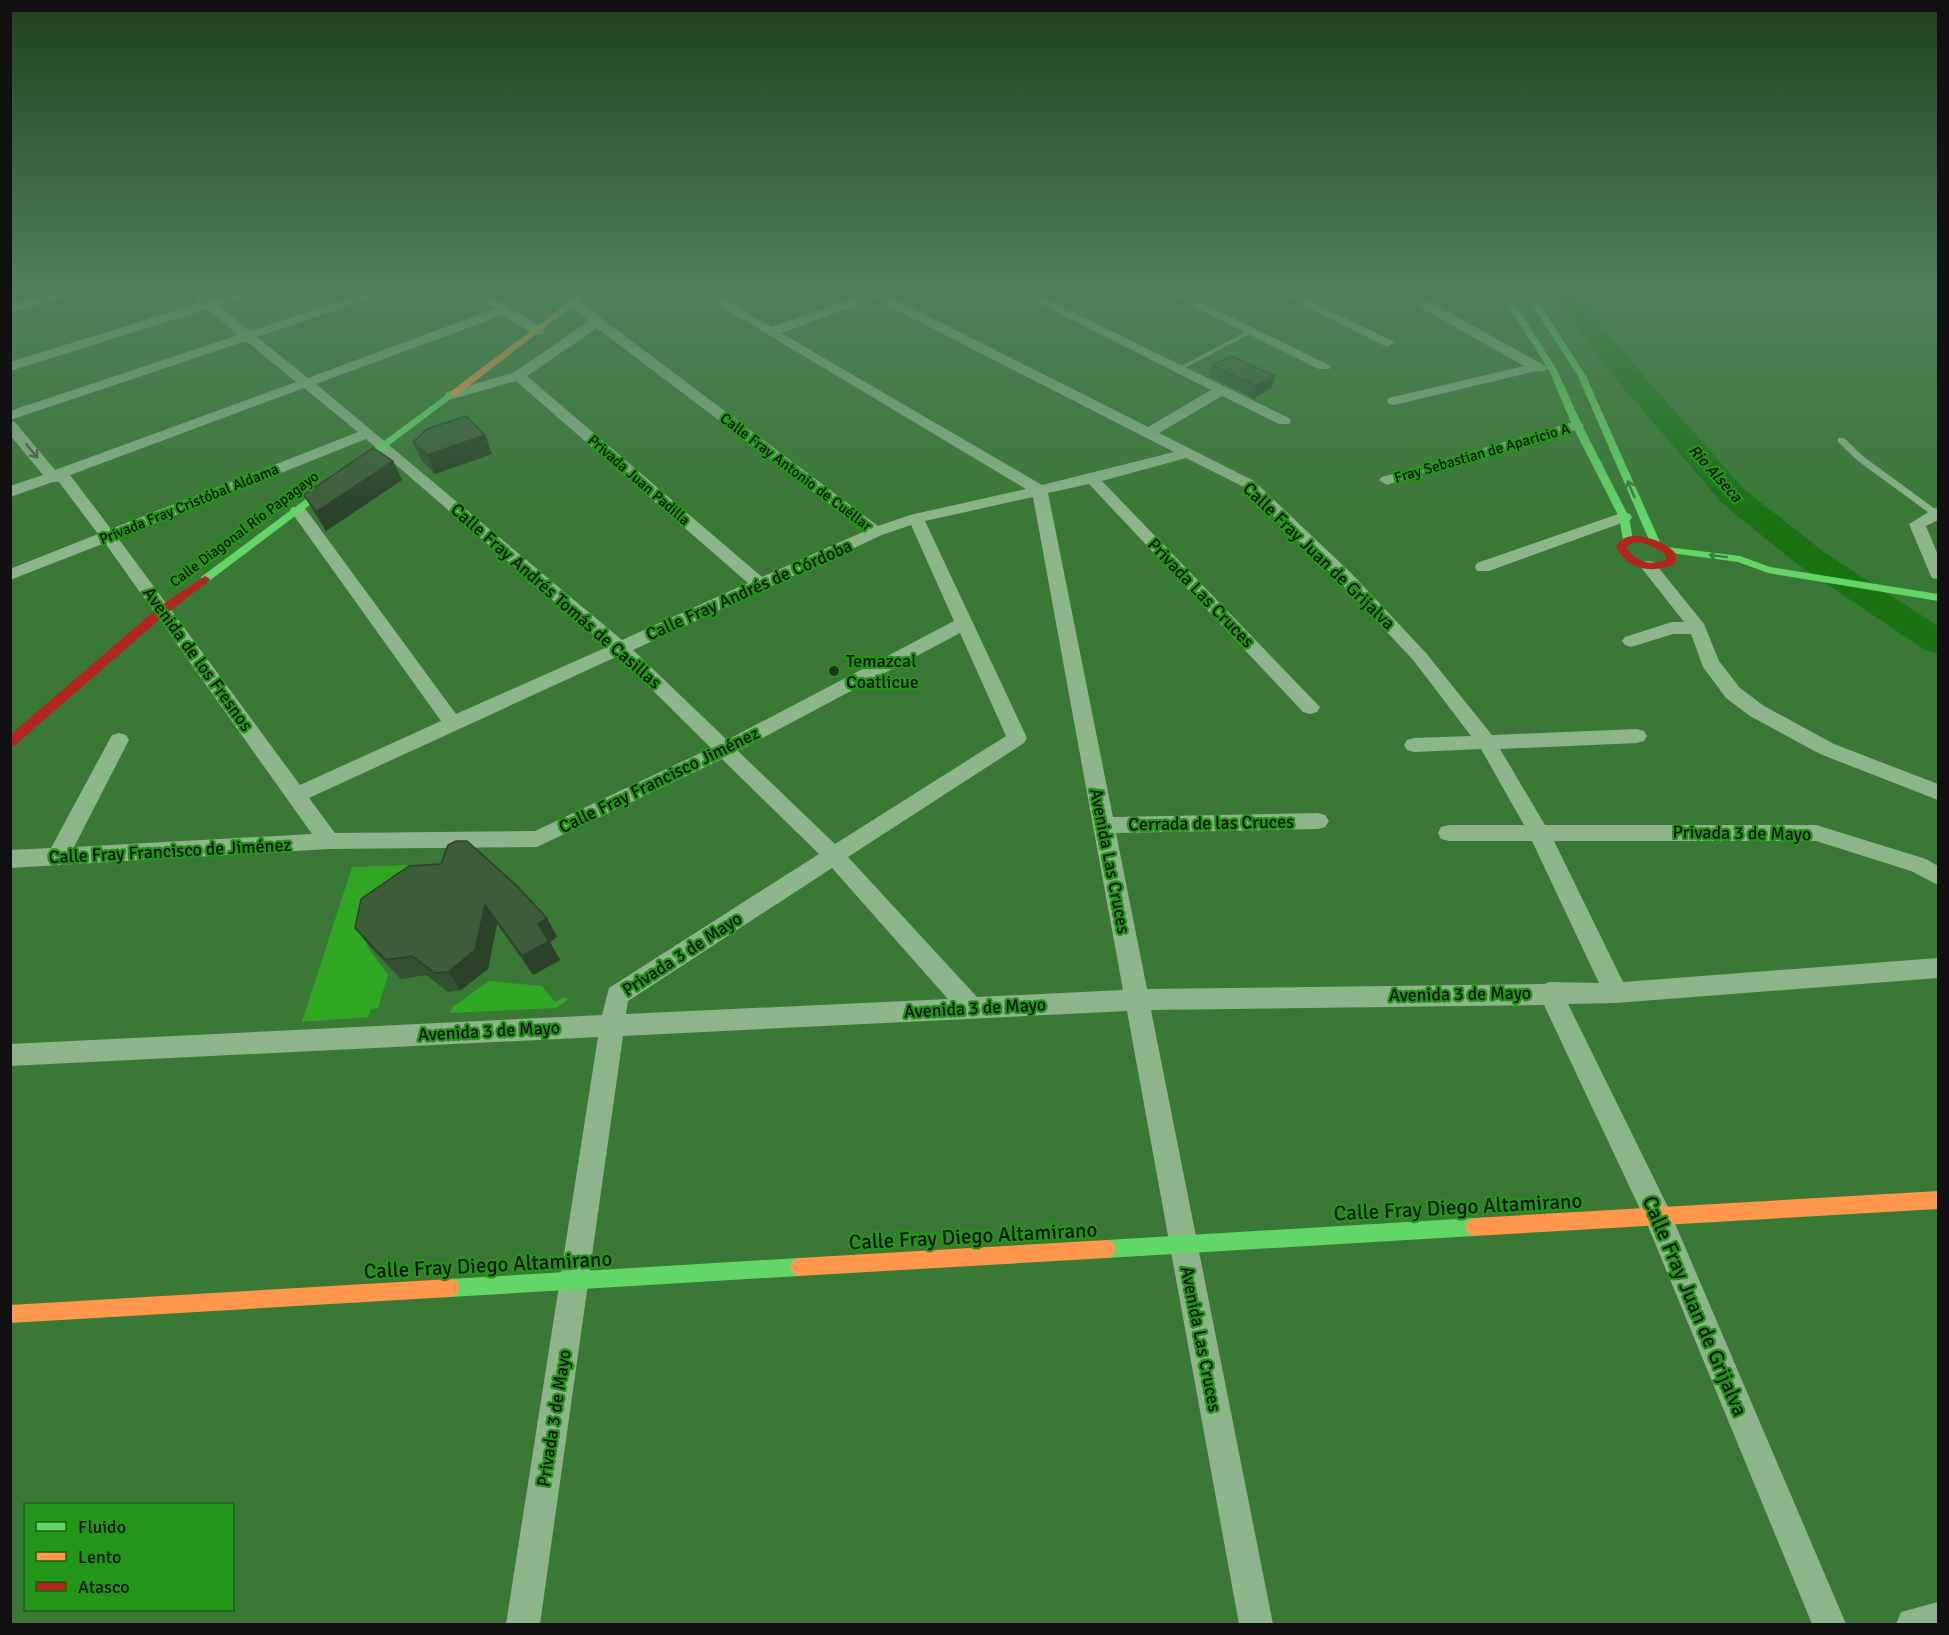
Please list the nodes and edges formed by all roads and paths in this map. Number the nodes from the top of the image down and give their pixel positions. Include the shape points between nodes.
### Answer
1 (163, 364) edge
2 (283, 364) edge
3 (357, 364) edge
4 (494, 364) edge
5 (535, 364) edge
6 (653, 364) edge
7 (829, 364) edge
8 (1014, 364) edge
9 (1169, 364) edge
10 (1188, 364) edge
11 (1321, 364) edge
12 (1531, 364) edge
13 (1549, 364) edge
14 (1574, 364) edge
15 (1324, 366) dead end
16 (1536, 367) junction
17 (1179, 369) junction
18 (1553, 370) junction
19 (518, 376) junction
20 (306, 383) junction
21 (1222, 390) junction
22 (452, 396) junction
23 (1394, 401) dead end
24 (12, 415) edge
25 (1284, 421) dead end
26 (1577, 425) junction
27 (368, 433) junction
28 (1149, 433) junction
29 (1841, 440) dead end
30 (384, 446) junction
31 (1188, 453) junction
32 (61, 475) junction
33 (1092, 479) junction
34 (1387, 480) dead end
35 (1040, 491) junction
36 (10, 492) edge
37 (298, 510) junction
38 (1937, 514) edge
39 (1624, 517) junction
40 (916, 519) junction
41 (876, 532) junction
42 (108, 536) junction
43 (1628, 540) junction
44 (1661, 546) junction
45 (1668, 565) junction
46 (1648, 566) junction
47 (1483, 567) dead end
48 (1767, 570) junction
49 (1938, 574) edge
50 (10, 575) edge
51 (761, 585) junction
52 (1938, 598) edge
53 (163, 610) junction
54 (964, 623) junction
55 (1698, 628) junction
56 (1631, 641) dead end
57 (620, 648) junction
58 (1310, 708) dead end
59 (453, 724) junction
60 (1637, 736) dead end
61 (119, 740) dead end
62 (1486, 741) junction
63 (10, 743) edge
64 (1414, 746) dead end
65 (724, 750) junction
66 (1938, 792) edge
67 (296, 795) junction
68 (1318, 821) dead end
69 (1104, 825) junction
70 (1538, 831) junction
71 (1449, 833) dead end
72 (329, 842) junction
73 (834, 856) junction
74 (57, 858) junction
75 (10, 859) edge
76 (1938, 876) edge
77 (1938, 968) edge
78 (1550, 993) junction
79 (1616, 993) junction
80 (1137, 1000) junction
81 (972, 1008) junction
82 (612, 1025) junction
83 (10, 1055) edge
84 (1938, 1200) edge
85 (1658, 1217) junction
86 (1184, 1245) junction
87 (574, 1281) junction
88 (10, 1314) edge
89 (1938, 1619) edge
90 (523, 1624) edge
91 (1256, 1624) edge
92 (1829, 1624) edge
93 (1913, 1624) edge

1 - 24 street
2 - 20 street, Calle Fray Andrés Tomás de Casillas
3 - 20 street
4 - 22 street, Calle Diagonal Río Papagayo
5 - 19 street
6 - 41 street, Calle Fray Antonio de Cuéllar
7 - 35 street
8 - 28 street, Calle Fray Juan de Grijalva
9 - 17 street
10 - 17 lane
11 - 15 street
12 - 16 street
13 - 18 street
44 -> 14 street
16 - 18 street
16 - 23 street
17 - 21 street
18 - 26 street
19 - 22 street
19 - 51 street, Privada Juan Padilla
20 - 27 street, Calle Fray Andrés Tomás de Casillas
20 - 32 street
21 - 25 street
21 - 28 street
22 - 30 street, Calle Diagonal Río Papagayo
24 - 32 street, Avenida de los Fresnos
26 - 34 street, Fray Sebastian de Aparicio A
26 - 39 street
27 - 30 street, Calle Fray Andrés Tomás de Casillas
27 - 42 street, Privada Fray Cristóbal Aldama
28 - 31 street, Calle Fray Juan de Grijalva
29 - 38 lane
30 - 37 street, Calle Diagonal Río Papagayo
30 - 57 street, Calle Fray Andrés Tomás de Casillas
31 - 33 street, Calle Fray Andrés de Córdoba
31 - 62 street, Calle Fray Juan de Grijalva via 1249,484 1420,657
32 - 36 street
32 - 42 street, Avenida de los Fresnos
33 - 35 street, Calle Fray Andrés de Córdoba
33 - 58 street, Privada Las Cruces
35 - 40 street, Calle Fray Andrés de Córdoba
35 - 69 street, Avenida Las Cruces
37 - 53 street, Calle Diagonal Río Papagayo
37 - 59 street
38 - 49 street via 1917,524
39 - 43 street
39 - 47 street
40 - 41 street, Calle Fray Andrés de Córdoba
40 - 54 street, Privada 3 de Mayo
41 - 51 street, Calle Fray Andrés de Córdoba
42 - 50 street, Privada Fray Cristóbal Aldama
42 - 53 street, Avenida de los Fresnos
43 - 44 street via 1640,539
43 - 46 street via 1621,546 1625,556
44 - 45 street via 1672,558
48 -> 44 street via 1740,559
45 - 46 street
45 - 48 street via 1742,573
46 - 55 street
48 - 52 street
51 - 57 street, Calle Fray Andrés de Córdoba
53 - 63 street, Calle Diagonal Río Papagayo
53 - 67 street, Avenida de los Fresnos
54 - 65 street, Calle Fray Francisco Jiménez
54 - 73 street, Privada 3 de Mayo via 1017,738
55 - 56 street via 1672,628
55 - 66 street via 1710,663 1733,693 1757,711 1827,749
57 - 59 street, Calle Fray Andrés de Córdoba
57 - 65 street, Calle Fray Andrés Tomás de Casillas
59 - 67 street, Calle Fray Andrés de Córdoba
60 - 62 street
61 - 74 street
62 - 64 street
62 - 70 street, Calle Fray Juan de Grijalva
65 - 72 street, Calle Fray Francisco Jiménez via 537,839
65 - 73 street, Calle Fray Andrés Tomás de Casillas
67 - 72 street, Avenida de los Fresnos
68 - 69 street, Cerrada de las Cruces
69 - 80 street, Avenida Las Cruces
70 - 71 street, Privada 3 de Mayo
70 - 76 street, Privada 3 de Mayo via 1816,832 1918,865
70 - 79 street, Calle Fray Juan de Grijalva
72 - 74 street, Calle Fray Francisco de Jiménez
73 - 81 street, Calle Fray Andrés Tomás de Casillas
73 - 82 street, Privada 3 de Mayo via 617,995
74 - 75 street, Calle Fray Francisco de Jiménez
77 - 79 street, Avenida 3 de Mayo
78 - 79 street, Avenida 3 de Mayo
78 - 80 street, Avenida 3 de Mayo
78 - 85 street, Calle Fray Juan de Grijalva
80 - 81 street, Avenida 3 de Mayo
80 - 86 street, Avenida Las Cruces
81 - 82 street, Avenida 3 de Mayo
82 - 83 street, Avenida 3 de Mayo
82 - 87 street, Privada 3 de Mayo
84 - 85 street, Calle Fray Diego Altamirano
85 - 86 street, Calle Fray Diego Altamirano
85 - 92 street, Calle Fray Juan de Grijalva
86 - 87 street, Calle Fray Diego Altamirano
86 - 91 street, Avenida Las Cruces
87 - 88 street, Calle Fray Diego Altamirano
87 - 90 street, Privada 3 de Mayo
89 - 93 street

